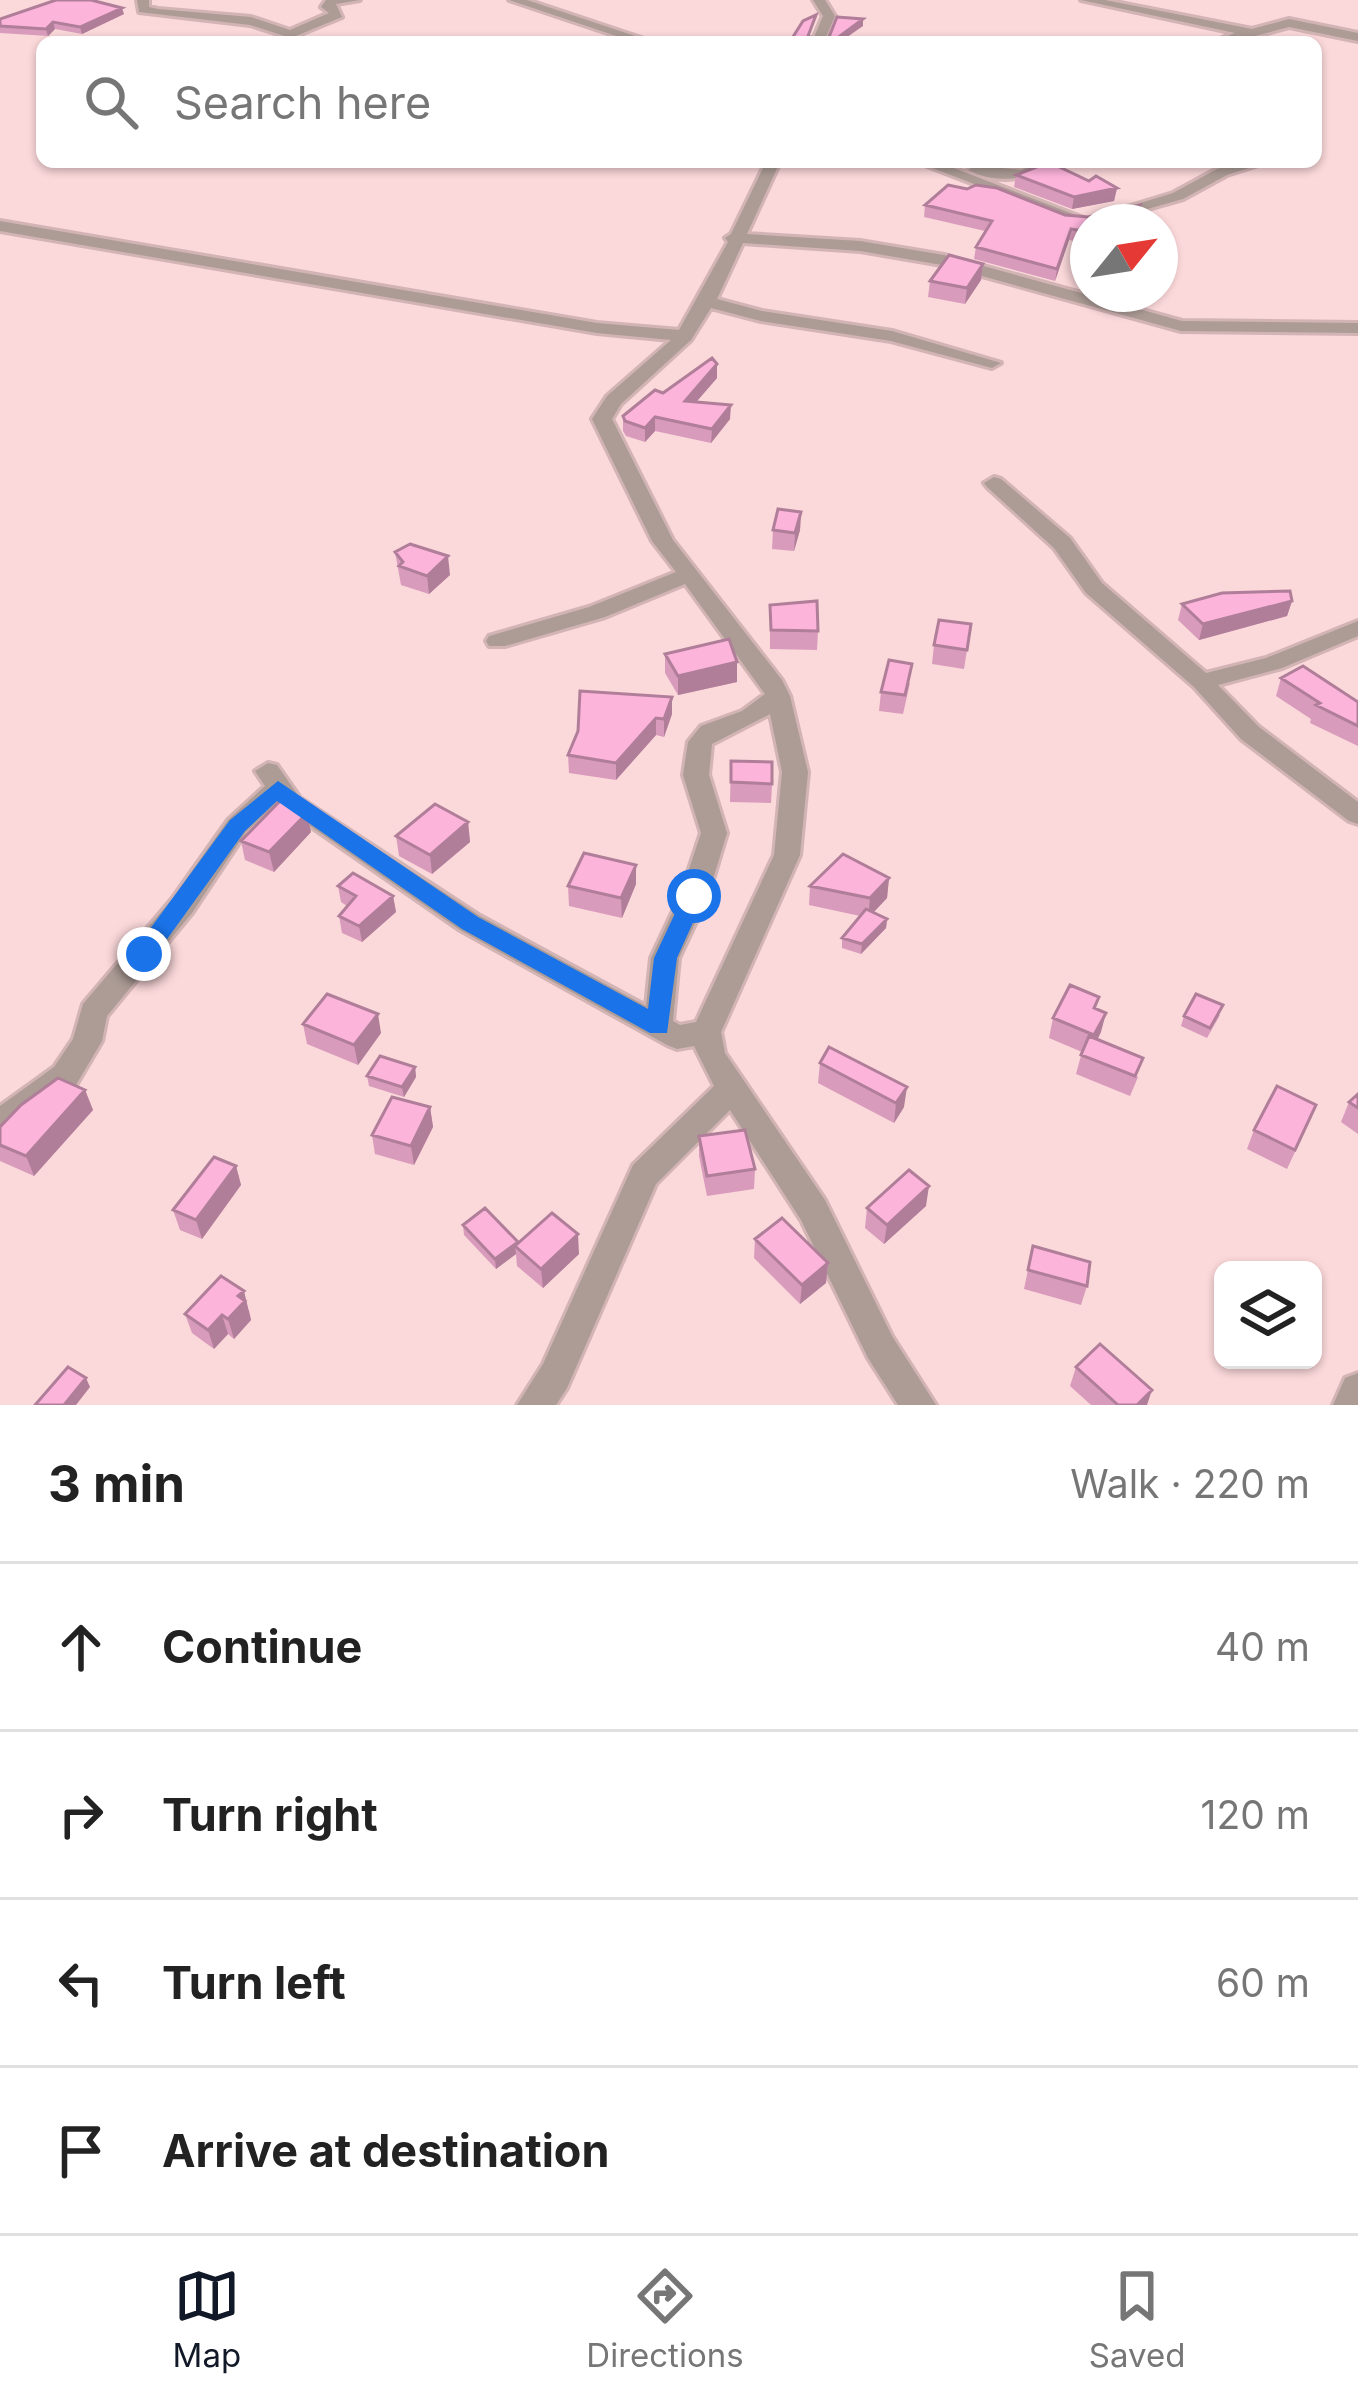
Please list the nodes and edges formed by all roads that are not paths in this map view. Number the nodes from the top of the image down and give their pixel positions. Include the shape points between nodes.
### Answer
1 (142, 0) edge
2 (354, 0) edge
3 (515, 0) edge
4 (820, 0) edge
5 (1087, 0) edge
6 (1104, 1) edge
7 (1252, 33) junction
8 (628, 36) edge
9 (821, 36) edge
10 (1241, 36) edge
11 (1358, 37) edge
12 (770, 168) edge
13 (949, 168) edge
14 (962, 168) edge
15 (1040, 168) edge
16 (1238, 168) edge
17 (0, 226) edge
18 (734, 238) junction
19 (705, 301) junction
20 (1358, 328) edge
21 (685, 336) junction
22 (992, 363) dead end
23 (994, 483) dead end
24 (688, 574) junction
25 (1358, 628) edge
26 (497, 641) dead end
27 (1202, 682) junction
28 (778, 696) junction
29 (1358, 815) edge
30 (658, 1026) junction
31 (706, 1032) junction
32 (730, 1090) junction
33 (0, 1123) edge
34 (1358, 1390) edge
35 (535, 1405) edge
36 (918, 1405) edge
37 (1351, 1405) edge

1 - 2 street via 143,9 158,13 251,21 291,34 338,14 327,7 332,1
3 - 8 street
4 - 9 street via 829,16
5 - 6 street
6 - 7 street
7 - 10 street
7 - 11 street via 1289,23
12 - 18 street
13 - 16 street via 1085,219 1178,196
14 - 15 street via 1023,175
17 - 21 street via 597,328
18 - 19 street
18 - 20 street via 944,260 1180,326
19 - 21 street
19 - 22 street
21 - 24 street via 605,407 602,419
23 - 27 street via 1062,543 1106,600
24 - 26 street
24 - 28 street
25 - 27 street
27 - 29 street via 1250,733
28 - 30 street via 700,742 696,775 714,833 665,958
28 - 31 street via 795,772 787,855
30 - 31 street via 677,1037
30 - 33 street via 470,923 291,804 273,780 93,1012 87,1041 65,1076
31 - 32 street
32 - 35 street via 644,1175
32 - 36 street via 813,1210
34 - 37 street

